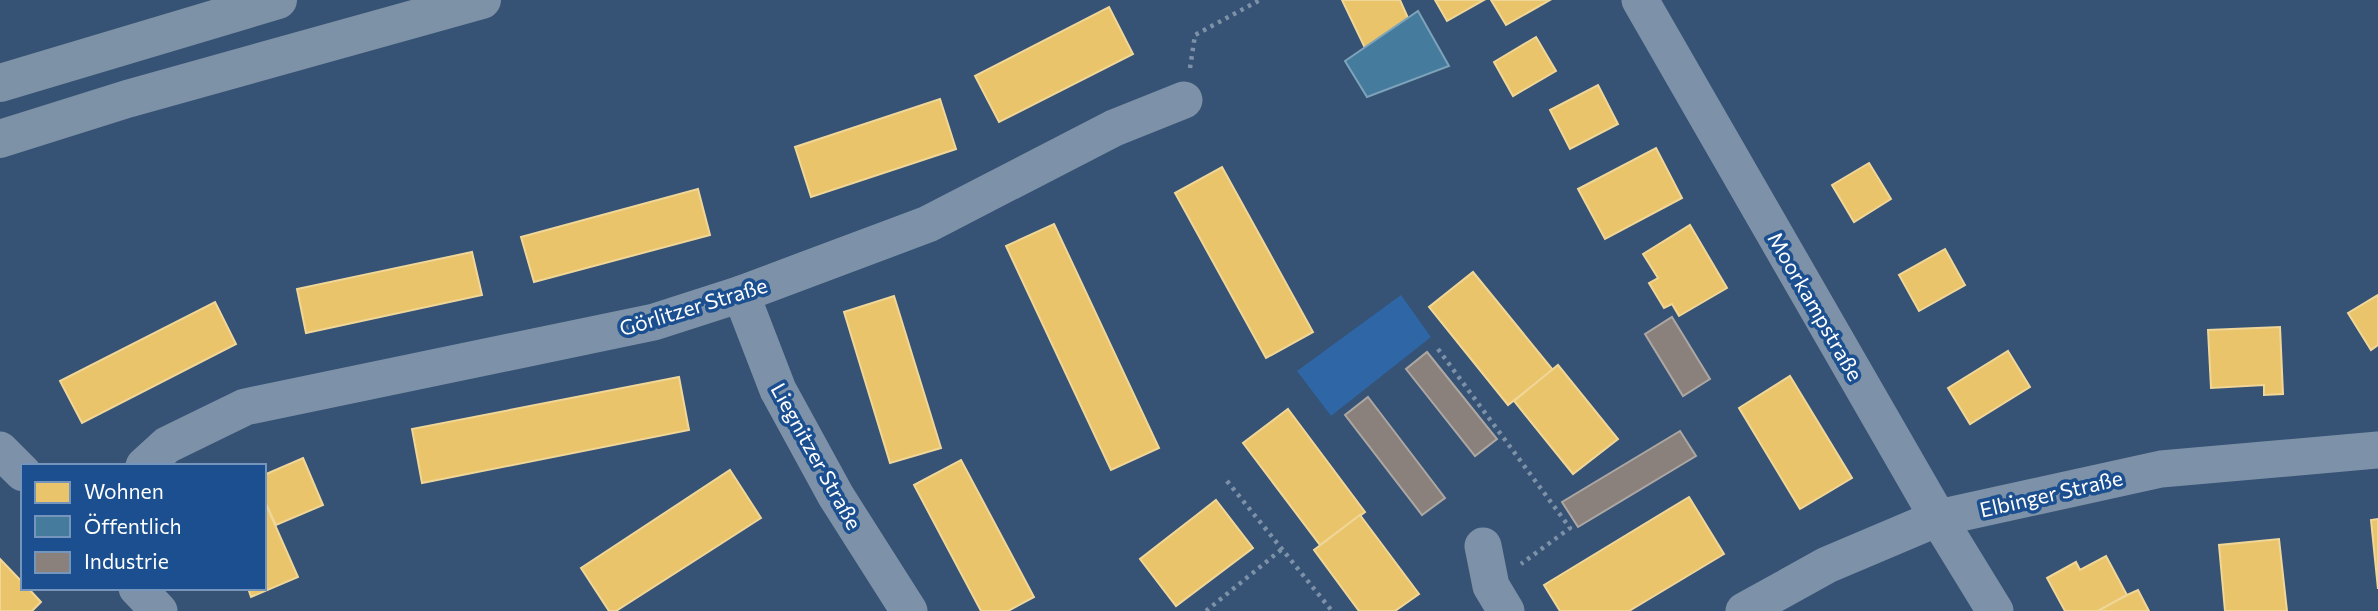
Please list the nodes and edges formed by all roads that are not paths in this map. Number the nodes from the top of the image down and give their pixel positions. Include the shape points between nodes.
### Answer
1 (278, 0) edge
2 (482, 0) edge
3 (1640, 0) edge
4 (0, 83) edge
5 (1184, 100) road end
6 (0, 139) edge
7 (741, 294) junction
8 (0, 450) edge
9 (2378, 450) edge
10 (146, 464) edge
11 (21, 471) edge
12 (1938, 519) junction
13 (1483, 546) dead end
14 (139, 590) edge
15 (1498, 599) edge
16 (159, 611) edge
17 (909, 611) edge
18 (1744, 611) edge
19 (1995, 611) edge

1 - 4 highway
2 - 6 highway
3 - 12 street, Moorkampstraße
5 - 7 street, Görlitzer Straße via 1114,128 928,224
7 - 10 street, Görlitzer Straße via 654,322 245,407 167,445
7 - 17 street, Liegnitzer Straße via 778,390 836,496
8 - 11 street
9 - 12 street, Elbinger Straße via 2161,468
12 - 18 street, Elbinger Straße via 1827,565
12 - 19 street, Moorkampstraße
13 - 15 street
14 - 16 street

